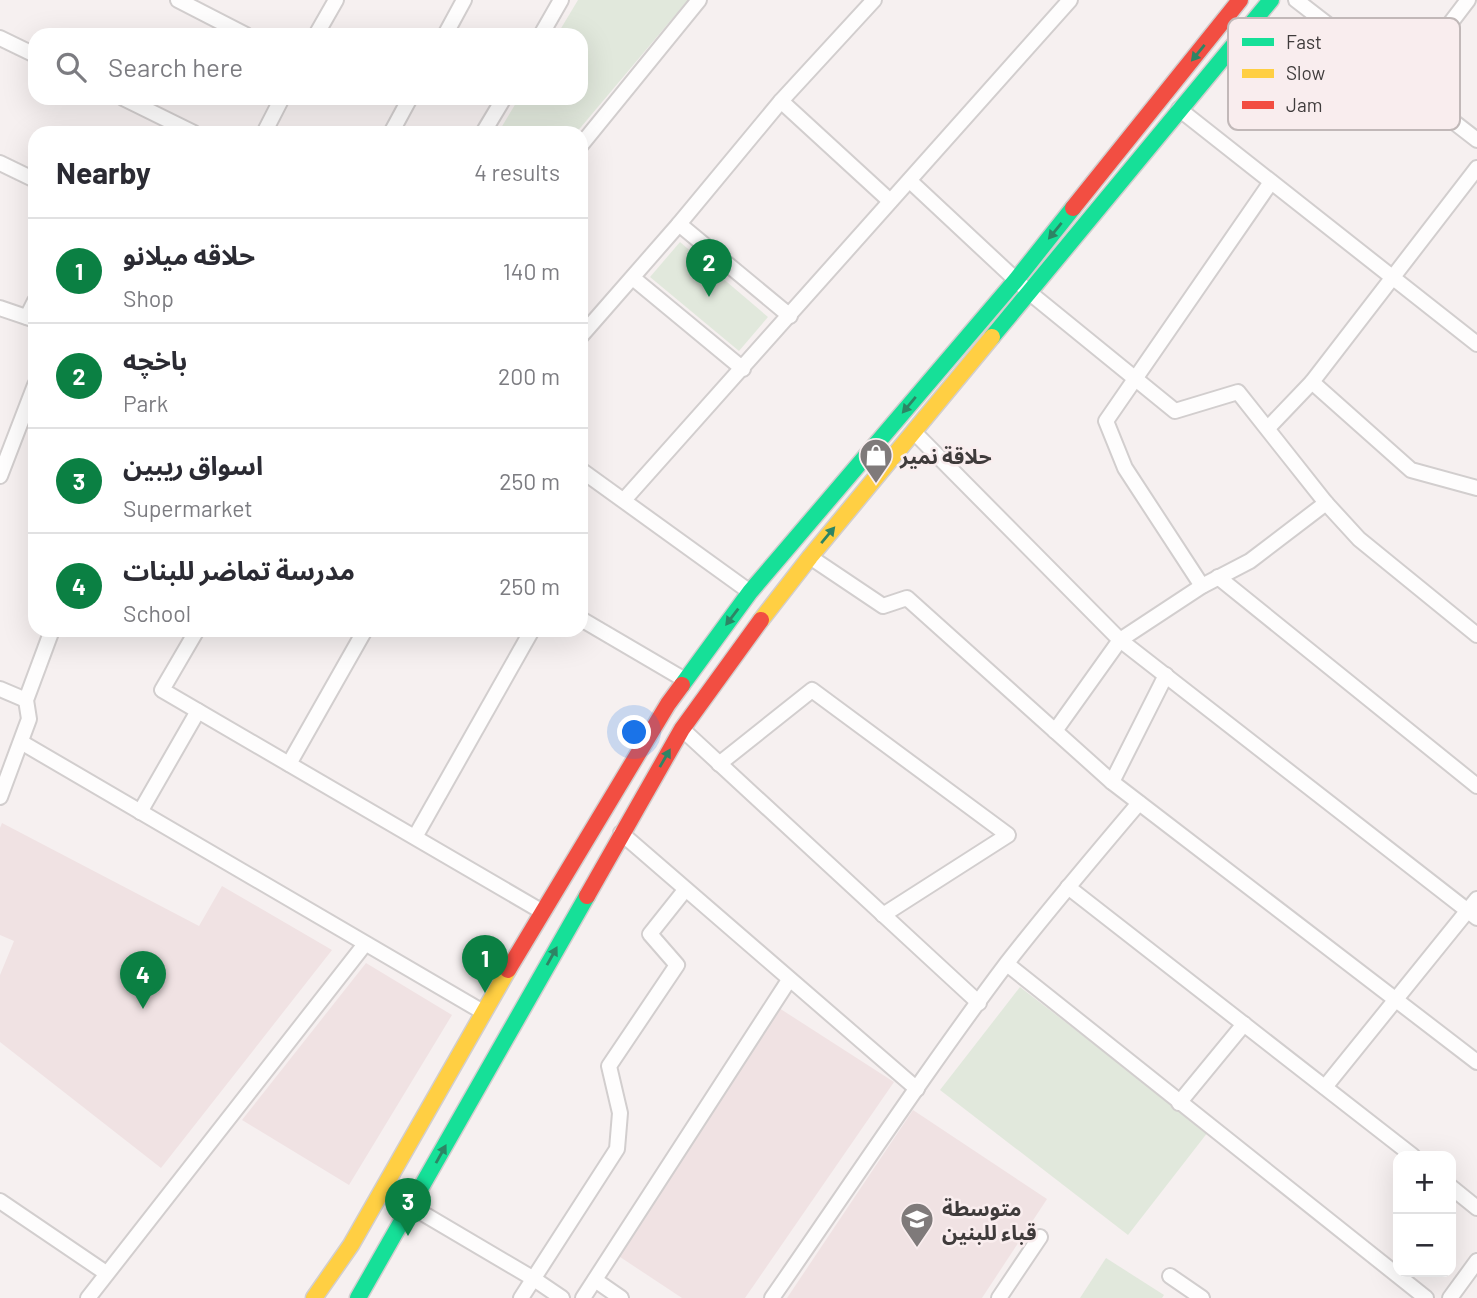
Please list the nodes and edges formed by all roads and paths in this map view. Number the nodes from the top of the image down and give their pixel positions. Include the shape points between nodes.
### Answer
1 (178, 0) edge
2 (336, 0) edge
3 (464, 0) edge
4 (561, 0) edge
5 (699, 0) edge
6 (874, 0) edge
7 (1070, 0) edge
8 (1240, 0) edge
9 (1271, 0) edge
10 (1296, 0) edge
11 (1468, 0) edge
12 (1256, 18) edge
13 (1319, 18) edge
14 (1454, 18) edge
15 (232, 28) edge
16 (320, 28) edge
17 (448, 28) edge
18 (545, 28) edge
19 (0, 38) edge
20 (1228, 51) edge
21 (28, 52) edge
22 (781, 101) junction
23 (137, 105) edge
24 (278, 105) edge
25 (406, 105) edge
26 (500, 105) edge
27 (1179, 109) junction
28 (180, 126) edge
29 (268, 126) edge
30 (395, 126) edge
31 (487, 126) edge
32 (1460, 128) edge
33 (588, 136) edge
34 (1477, 141) edge
35 (0, 163) edge
36 (1477, 168) edge
37 (28, 177) edge
38 (910, 181) junction
39 (1271, 182) junction
40 (890, 201) junction
41 (679, 224) junction
42 (1392, 277) junction
43 (633, 278) junction
44 (1016, 280) junction
45 (1030, 293) junction
46 (0, 307) edge
47 (790, 316) junction
48 (28, 317) edge
49 (588, 328) edge
50 (1477, 344) edge
51 (743, 369) junction
52 (1134, 378) junction
53 (1312, 382) junction
54 (28, 403) edge
55 (1268, 428) junction
56 (914, 432) junction
57 (588, 475) edge
58 (0, 476) edge
59 (1477, 488) edge
60 (624, 500) junction
61 (1326, 503) junction
62 (810, 557) junction
63 (1218, 577) junction
64 (1202, 586) junction
65 (750, 592) junction
66 (588, 623) edge
67 (1477, 635) edge
68 (49, 637) edge
69 (193, 637) edge
70 (361, 637) edge
71 (528, 637) edge
72 (1120, 640) junction
73 (1166, 675) junction
74 (685, 680) junction
75 (0, 689) edge
76 (26, 699) junction
77 (198, 711) junction
78 (682, 729) junction
79 (1055, 731) junction
80 (21, 742) junction
81 (289, 764) junction
82 (719, 764) junction
83 (1112, 782) junction
84 (1477, 786) edge
85 (0, 797) edge
86 (1139, 803) junction
87 (140, 812) junction
88 (621, 833) junction
89 (415, 837) junction
90 (1068, 887) junction
91 (685, 890) junction
92 (1474, 909) edge
93 (541, 911) junction
94 (883, 915) junction
95 (365, 944) junction
96 (1007, 964) junction
97 (789, 980) junction
98 (1395, 1000) junction
99 (979, 1003) junction
100 (482, 1012) junction
101 (1244, 1024) junction
102 (1477, 1062) edge
103 (1325, 1087) junction
104 (917, 1088) junction
105 (1179, 1103) junction
106 (1407, 1151) edge
107 (1456, 1191) edge
108 (0, 1201) edge
109 (412, 1207) junction
110 (1477, 1208) edge
111 (1040, 1237) dead end
112 (1477, 1261) edge
113 (106, 1273) junction
114 (1170, 1276) dead end
115 (534, 1279) junction
116 (595, 1280) junction
117 (88, 1298) edge
118 (314, 1298) edge
119 (358, 1298) edge
120 (521, 1298) edge
121 (562, 1298) edge
122 (583, 1298) edge
123 (621, 1298) edge
124 (772, 1298) edge
125 (999, 1298) edge
126 (1202, 1298) edge
127 (1426, 1298) edge
128 (1450, 1298) edge

1 - 15 street
2 - 16 street
3 - 17 street
4 - 18 street
5 - 33 street
6 - 22 street
7 - 38 street
8 -> 44 main road
9 - 12 main road
10 - 13 street
11 - 14 street
19 - 21 street
20 - 27 main road
22 - 40 street
22 - 41 street
23 - 28 street
24 - 29 street
25 - 30 street
26 - 31 street
27 - 39 street
27 - 45 main road
32 - 34 street
35 - 37 street
36 - 42 street
38 - 40 street
38 - 44 street
39 - 42 street
39 - 52 street
40 - 47 street
41 - 43 street
41 - 47 street
42 - 50 street
42 - 53 street
43 - 49 street
43 - 51 street
44 - 45 street
44 -> 65 main road
45 - 52 street
45 - 56 main road
46 - 48 street
47 - 51 street
51 - 60 street
52 - 55 street via 1175,411 1238,392
52 - 64 street via 1106,421 1125,468
53 - 55 street
53 - 59 street via 1411,470
54 - 58 street
55 - 61 street
62 -> 56 main road
56 - 72 street
57 - 60 street
60 - 65 street
61 - 63 street via 1250,561
61 - 67 street via 1359,539
62 - 78 main road
62 - 79 street via 883,606 907,598
63 - 64 street
63 - 84 street
64 - 72 street
65 -> 74 main road
66 - 74 street
68 - 76 street
69 - 77 street via 162,690
70 - 81 street
71 - 89 street
72 - 73 street
72 - 79 street
73 - 83 street
73 - 92 street
74 - 93 main road
75 - 76 street
76 - 80 street via 29,719
77 - 81 street
77 - 87 street
78 - 82 street
88 -> 78 main road
79 - 83 street
80 - 85 street
80 - 87 street
81 - 89 street
82 - 94 street
82 - 94 street via 812,690 1008,835
83 - 86 street
86 - 90 street
86 - 98 street
87 - 95 street
88 - 91 street
109 -> 88 main road
89 - 93 street
90 - 96 street
90 - 101 street
91 - 97 street
91 - 115 street via 650,934 677,965 609,1066 620,1112 617,1149
92 - 98 street
93 - 100 main road
94 - 99 street
95 - 100 street
95 - 113 street
96 - 99 street
96 - 105 street
97 - 104 street
97 - 116 street
98 - 102 street
98 - 103 street
99 - 104 street
100 - 118 main road via 351,1245
101 - 103 street
101 - 105 street
103 - 106 street
104 - 124 street
105 - 127 street
107 - 110 street
108 - 113 street
109 - 115 street
109 - 119 main road
111 - 125 street
112 - 128 street
113 - 117 street
114 - 126 street
115 - 120 street
115 - 121 street
116 - 122 street
116 - 123 street

